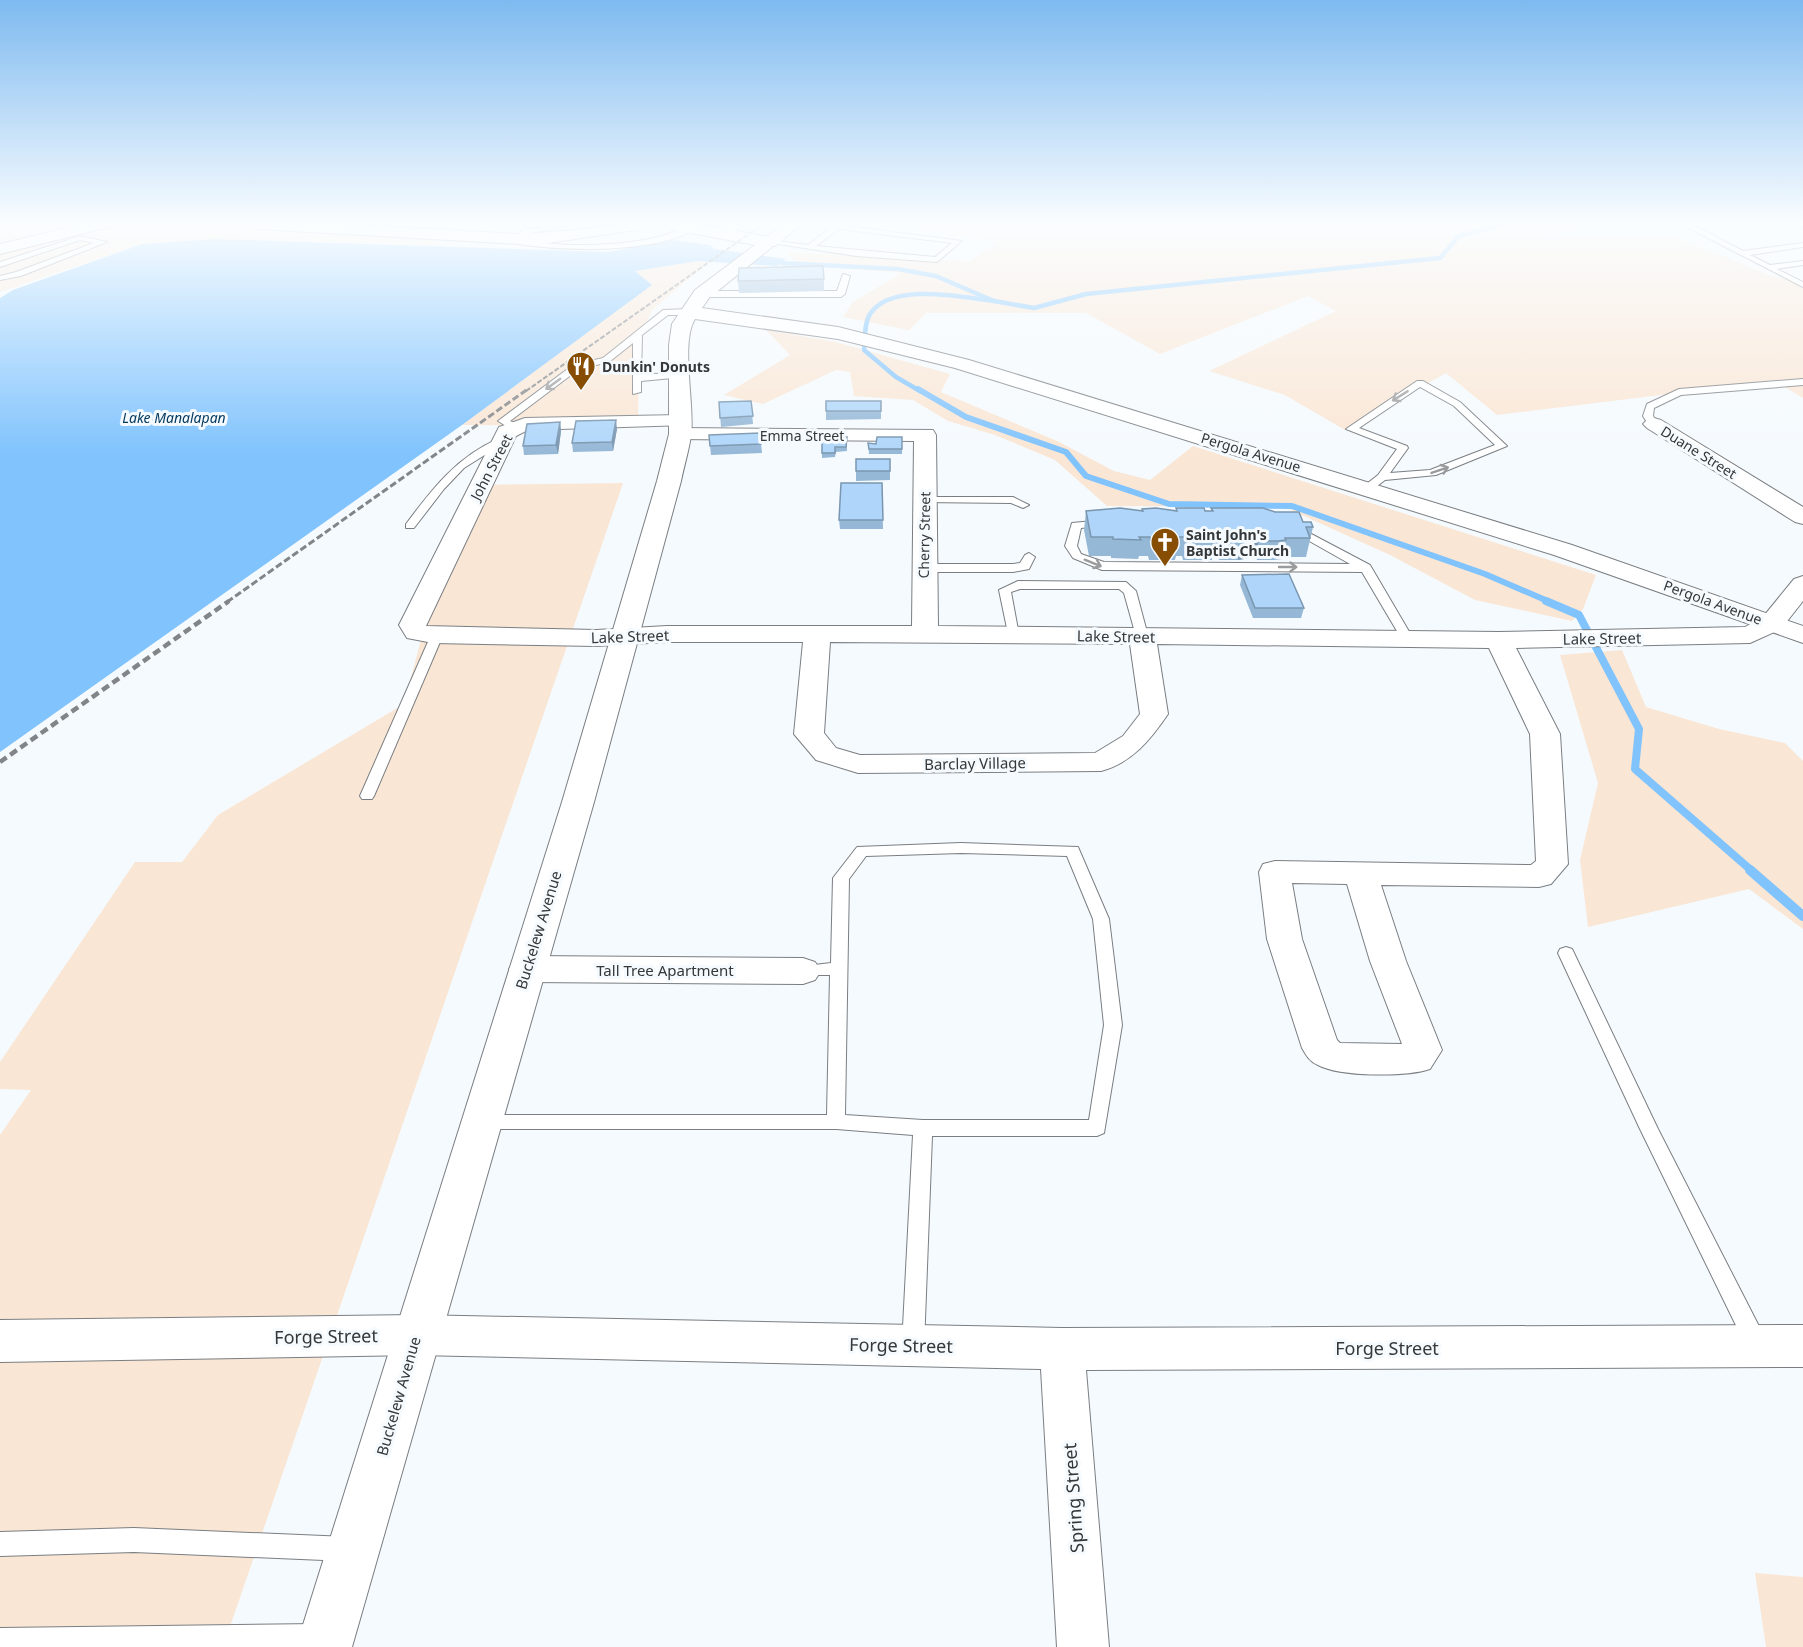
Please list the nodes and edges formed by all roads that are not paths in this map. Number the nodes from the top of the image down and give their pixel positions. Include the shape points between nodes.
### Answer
1 (697, 301) edge
2 (730, 301) edge
3 (695, 303) junction
4 (638, 334) junction
5 (680, 375) junction
6 (637, 378) junction
7 (1803, 382) edge
8 (636, 392) dead end
9 (1654, 424) joint
10 (680, 428) junction
11 (508, 434) junction
12 (925, 435) joint
13 (1375, 482) junction
14 (925, 500) junction
15 (1023, 505) dead end
16 (1803, 518) edge
17 (1115, 522) edge
18 (1286, 525) edge
19 (410, 526) dead end
20 (1029, 557) dead end
21 (923, 568) junction
22 (1366, 568) junction
23 (1803, 584) edge
24 (1772, 623) junction
25 (412, 625) joint
26 (817, 634) junction
27 (925, 634) junction
28 (437, 635) junction
29 (1013, 635) junction
30 (1803, 635) edge
31 (1142, 636) junction
32 (626, 637) junction
33 (1408, 640) junction
34 (1499, 640) junction
35 (366, 796) dead end
36 (1361, 875) junction
37 (1566, 953) dead end
38 (839, 968) junction
39 (526, 969) junction
40 (802, 971) joint
41 (481, 1122) junction
42 (836, 1122) junction
43 (923, 1128) junction
44 (416, 1335) junction
45 (0, 1341) edge
46 (913, 1346) junction
47 (1758, 1346) junction
48 (1803, 1346) edge
49 (1062, 1349) junction
50 (0, 1544) edge
51 (353, 1549) junction
52 (0, 1641) edge
53 (326, 1642) edge
54 (1083, 1647) edge

1 - 3 main road
2 - 3 lane
3 - 4 lane via 666,312
3 - 5 main road, Buckelew Avenue via 680,329
3 - 13 main road, Pergola Avenue via 877,341
4 - 6 lane
4 -> 11 lane via 606,360 576,367 503,421
5 - 6 lane
5 - 10 main road, Buckelew Avenue
6 - 8 lane
7 - 9 lane, Duane Street via 1679,392 1650,406 1648,420
9 - 16 street, Duane Street
10 - 11 street, John Street via 600,422
10 - 12 street, Emma Street
10 - 32 main road, Buckelew Avenue
11 - 19 lane via 462,462
11 - 25 street, John Street
12 - 14 street, Cherry Street
13 -> 13 lane via 1432,473 1502,446 1457,404 1420,383 1351,429 1403,448
13 - 24 main road, Pergola Avenue
14 - 15 lane via 1013,500
14 - 21 street, Cherry Street
17 -> 22 lane via 1076,525 1071,546 1077,556 1102,566
18 - 22 lane
20 - 21 lane via 1025,566 1013,568
21 - 27 street, Cherry Street
22 - 33 lane
23 - 24 street, Lake Street
24 - 30 main road, Pergola Avenue
24 - 34 street, Lake Street via 1750,635
25 - 28 street, Lake Street via 416,632
26 - 27 street, Lake Street
26 - 31 street, Barclay Village via 809,734 826,754 858,764 1101,762 1133,742 1154,714
26 - 32 street, Lake Street
27 - 29 street, Lake Street
28 - 32 street, Lake Street
28 - 35 lane
29 - 31 street, Lake Street
29 - 31 lane via 1005,590 1018,585 1122,585 1130,591
31 - 33 street, Lake Street
32 - 39 main road, Buckelew Avenue
33 - 34 street, Lake Street
34 - 36 street via 1545,734 1552,864 1539,876
36 - 36 street via 1275,872 1275,904 1290,961 1322,1048 1330,1055 1417,1059 1423,1050 1388,961
37 - 47 lane
38 - 40 lane
38 - 42 lane
38 - 43 lane via 841,878 862,851 1073,851 1101,920 1113,1025 1097,1128
39 - 40 street, Tall Tree Apartment
39 - 41 main road, Buckelew Avenue
41 - 42 lane
41 - 44 main road, Buckelew Avenue
42 - 43 lane
43 - 46 lane
44 - 45 street, Forge Street
44 - 46 street, Forge Street
44 - 51 main road, Buckelew Avenue
46 - 49 street, Forge Street
47 - 48 street, Forge Street
47 - 49 street, Forge Street
49 - 54 street, Spring Street
50 - 51 lane via 134,1540
51 - 53 main road, Buckelew Avenue
52 - 53 lane

